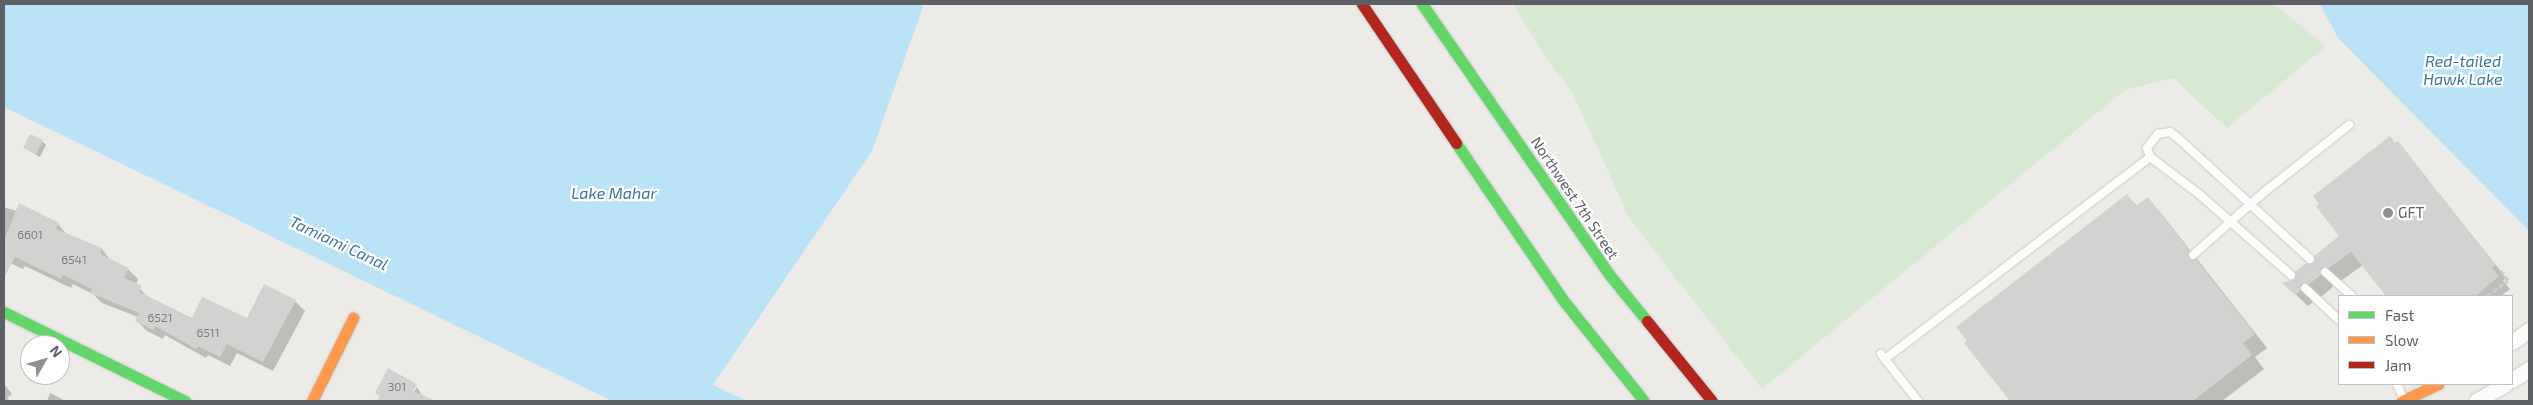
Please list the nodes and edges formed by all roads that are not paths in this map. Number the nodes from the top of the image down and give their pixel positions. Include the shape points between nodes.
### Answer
1 (1362, 4) edge
2 (1422, 4) edge
3 (2349, 125) dead end
4 (2150, 157) junction
5 (2249, 205) junction
6 (2230, 222) junction
7 (2193, 255) dead end
8 (2310, 259) dead end
9 (2325, 272) dead end
10 (2291, 276) dead end
11 (2305, 288) dead end
12 (2351, 295) edge
13 (4, 312) edge
14 (353, 318) dead end
15 (2338, 319) edge
16 (2529, 330) edge
17 (2513, 341) edge
18 (2529, 369) edge
19 (2513, 379) edge
20 (2397, 385) edge
21 (2504, 385) edge
22 (2431, 388) edge
23 (185, 401) edge
24 (312, 401) edge
25 (1644, 401) edge
26 (1712, 401) edge
27 (1918, 401) edge
28 (2404, 401) edge
29 (2476, 401) edge

1 - 25 main road via 1563,300
2 - 26 main road, Northwest 7th Street via 1608,273
3 - 5 lane
4 - 5 lane via 2147,148 2150,143 2158,134 2170,132
4 - 6 lane
4 - 27 lane via 1883,356
5 - 6 lane
5 - 8 lane
6 - 7 lane
6 - 10 lane
9 - 12 lane
11 - 15 lane
13 - 23 main road
14 - 24 main road
16 - 17 street
18 - 19 street
20 - 28 lane
21 - 29 street
22 - 28 main road

